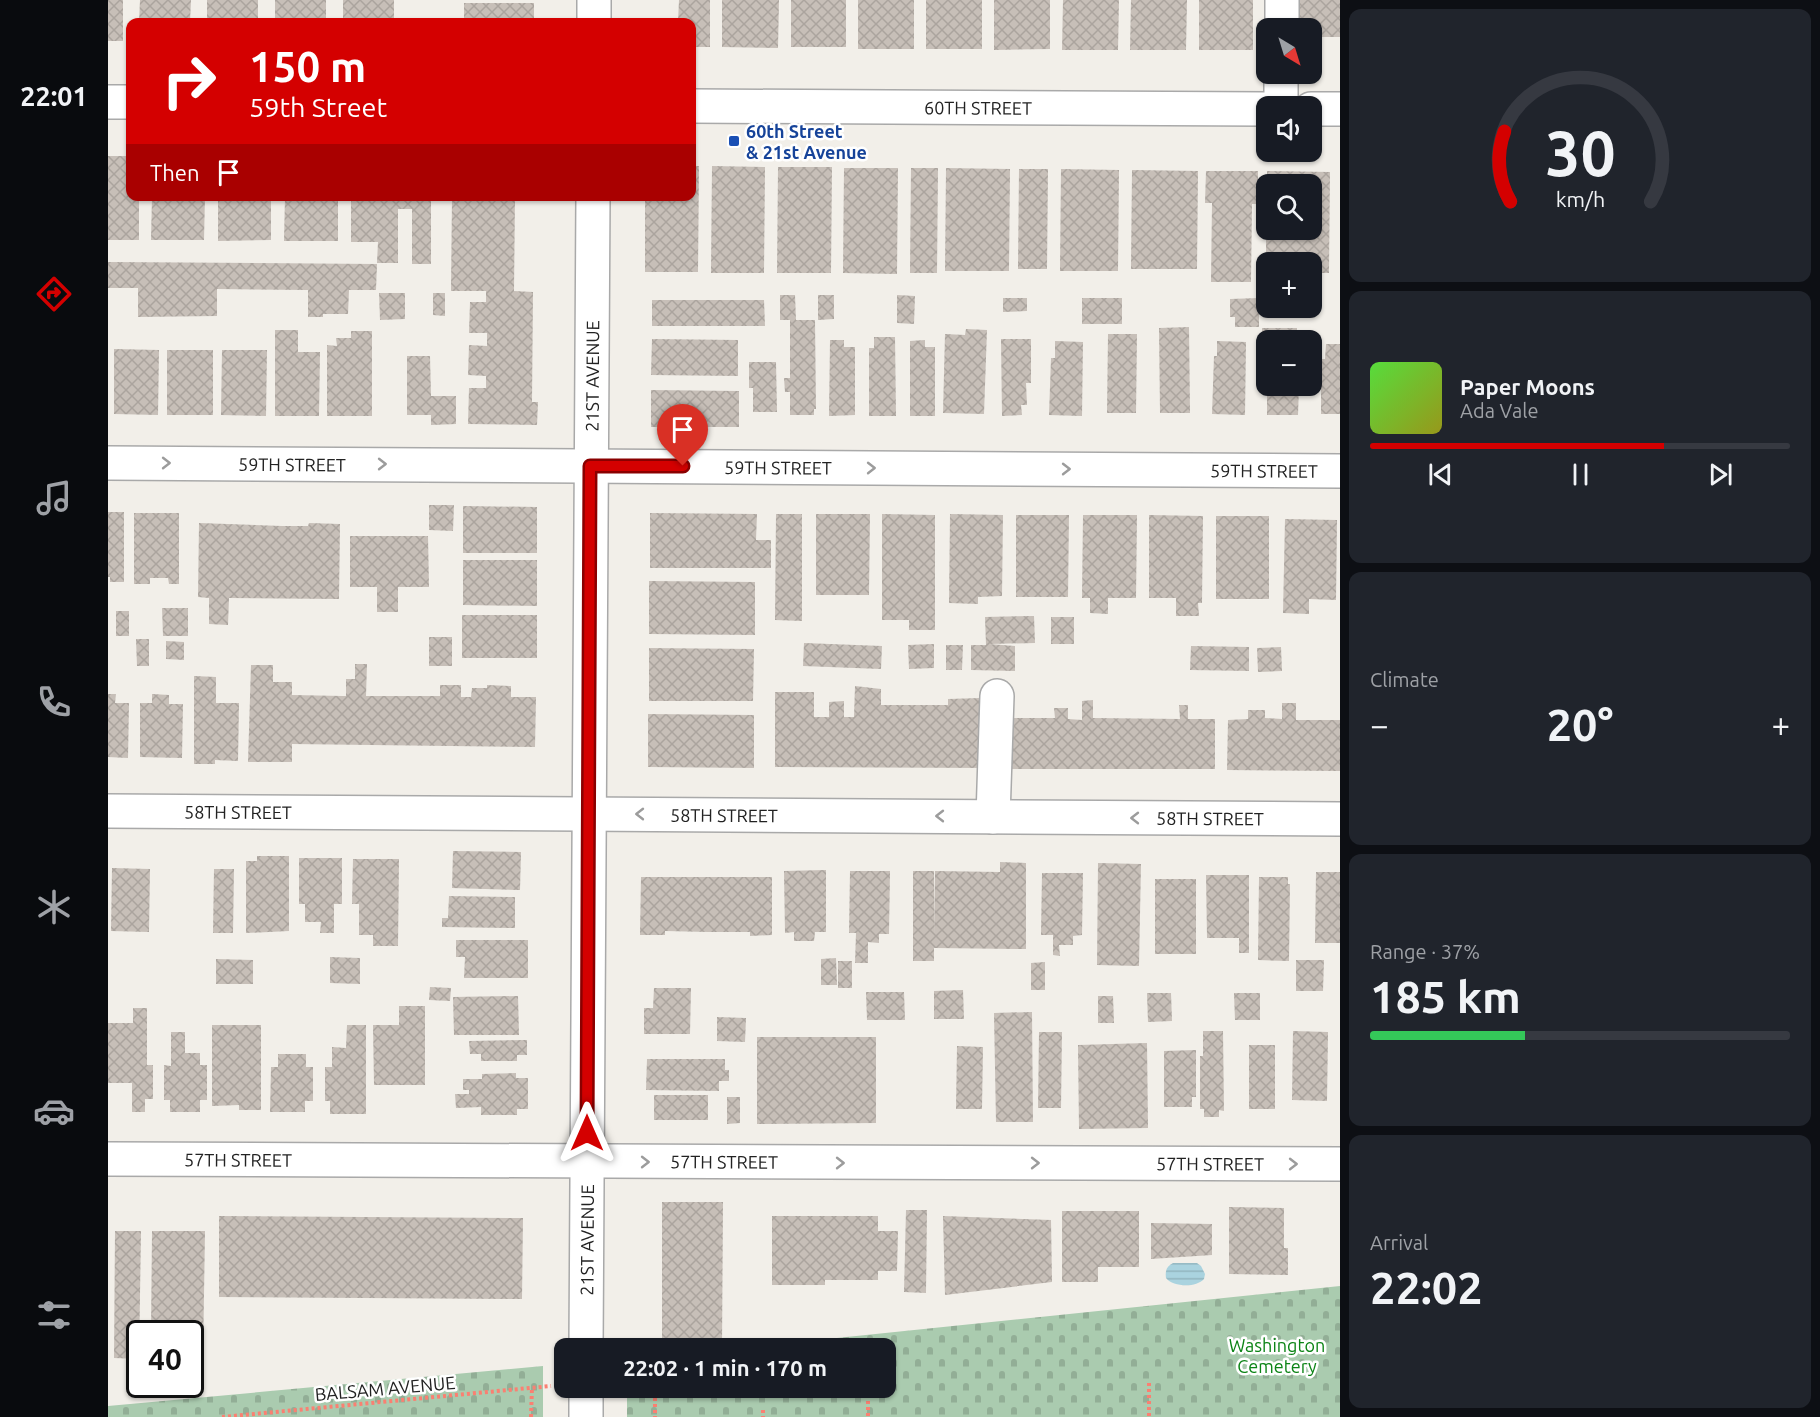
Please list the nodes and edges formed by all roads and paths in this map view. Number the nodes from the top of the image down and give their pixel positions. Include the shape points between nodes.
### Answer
1 (594, 0) edge
2 (1282, 0) edge
3 (594, 18) edge
4 (1282, 18) edge
5 (108, 102) edge
6 (126, 102) edge
7 (696, 106) edge
8 (1256, 109) edge
9 (1322, 109) edge
10 (1340, 109) edge
11 (593, 201) edge
12 (108, 463) edge
13 (590, 466) junction
14 (1340, 471) edge
15 (998, 696) dead end
16 (108, 811) edge
17 (589, 814) junction
18 (993, 817) junction
19 (1340, 819) edge
20 (108, 1159) edge
21 (586, 1162) junction
22 (1340, 1164) edge
23 (586, 1338) edge
24 (1149, 1383) dead end
25 (551, 1386) dead end
26 (532, 1387) junction
27 (586, 1398) edge
28 (655, 1398) dead end
29 (868, 1401) dead end
30 (763, 1410) dead end
31 (222, 1417) edge
32 (531, 1417) edge
33 (586, 1417) edge
34 (655, 1417) edge
35 (763, 1417) edge
36 (868, 1417) edge
37 (1149, 1417) edge

1 - 3 street
2 - 4 street
5 - 6 street
7 - 8 street, 60TH STREET
9 - 10 street
11 - 13 street, 21ST AVENUE
12 -> 13 street, 59TH STREET
13 -> 14 street, 59TH STREET
13 - 17 street, 21ST AVENUE
15 - 18 street
16 - 17 street, 58TH STREET
18 -> 17 street, 58TH STREET
17 - 21 street, 21ST AVENUE
19 -> 18 street, 58TH STREET
20 - 21 street, 57TH STREET
21 -> 22 street, 57TH STREET
21 - 23 street, 21ST AVENUE
24 - 37 path
25 - 26 path, BALSAM AVENUE
26 - 31 path, BALSAM AVENUE
26 - 32 path
27 - 33 street
28 - 34 path
29 - 36 path
30 - 35 path

